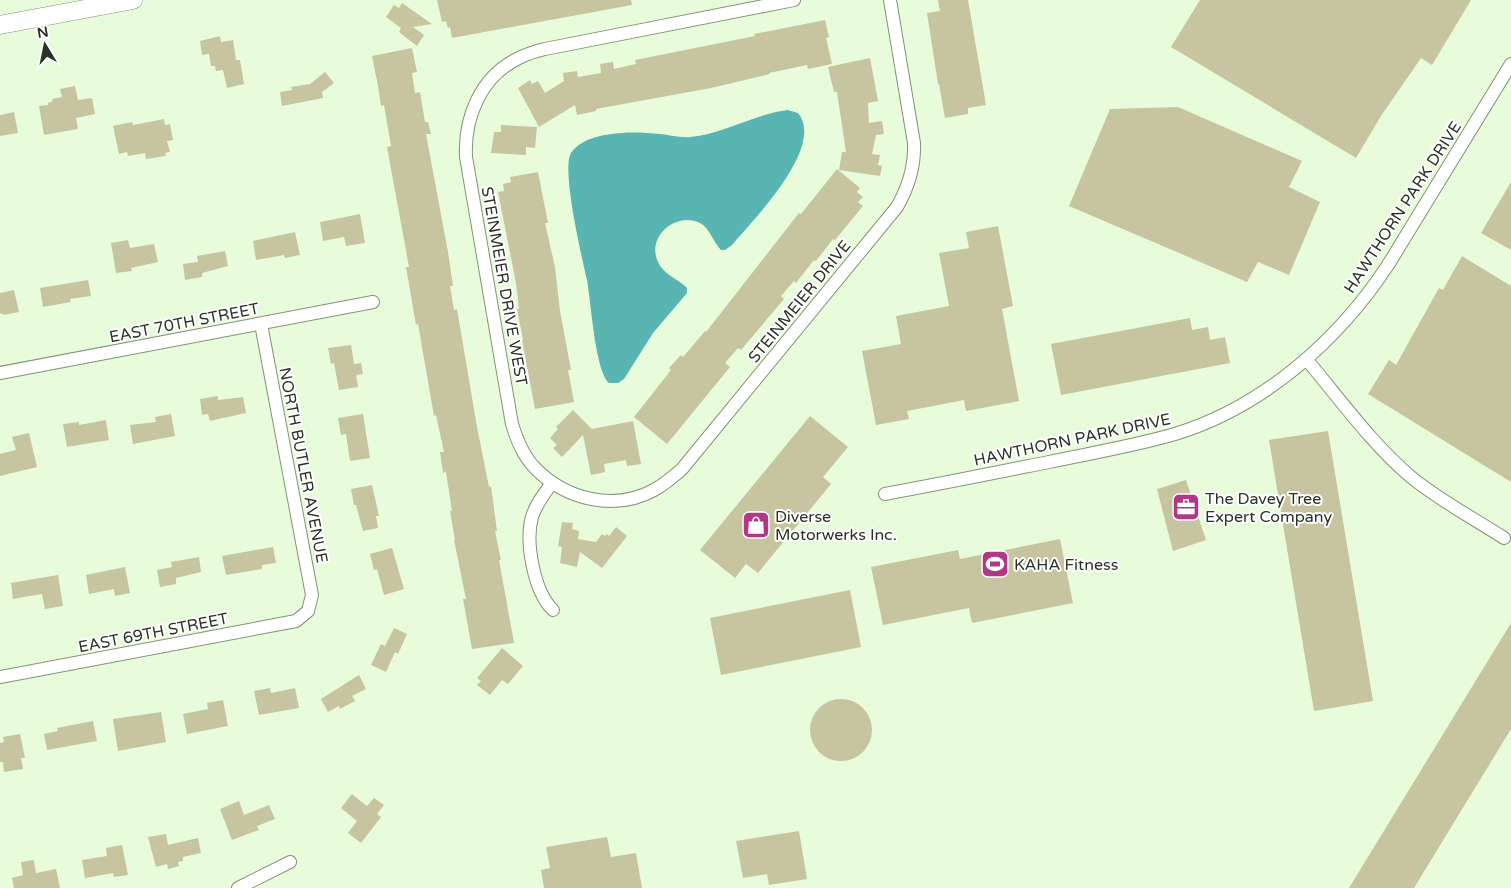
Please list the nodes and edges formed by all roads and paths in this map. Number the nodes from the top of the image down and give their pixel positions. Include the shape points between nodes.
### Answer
1 (133, 0) edge
2 (794, 0) edge
3 (890, 0) edge
4 (0, 25) edge
5 (1511, 64) edge
6 (373, 302) dead end
7 (261, 324) junction
8 (1306, 359) junction
9 (0, 374) edge
10 (552, 483) junction
11 (885, 494) dead end
12 (1504, 538) dead end
13 (553, 610) dead end
14 (308, 611) joint
15 (0, 677) edge
16 (290, 862) dead end
17 (238, 888) edge

1 - 4 main road
2 - 10 street, STEINMEIER DRIVE WEST via 545,49 515,60 495,75 475,102 465,144 467,163 512,424 527,457
3 - 10 street, STEINMEIER DRIVE via 914,142 910,179 898,207 668,482 629,499 605,501 581,497
5 - 8 street, HAWTHORN PARK DRIVE via 1385,269 1354,311
6 - 7 street, EAST 70TH STREET
7 - 9 street, EAST 70TH STREET
7 - 14 street, NORTH BUTLER AVENUE via 312,595
8 - 11 street, HAWTHORN PARK DRIVE via 1274,385 1238,406 1176,433 1124,447
8 - 12 street via 1401,468 1431,492
10 - 13 street via 532,514 530,539 539,590
14 - 15 street, EAST 69TH STREET via 296,621
16 - 17 street

